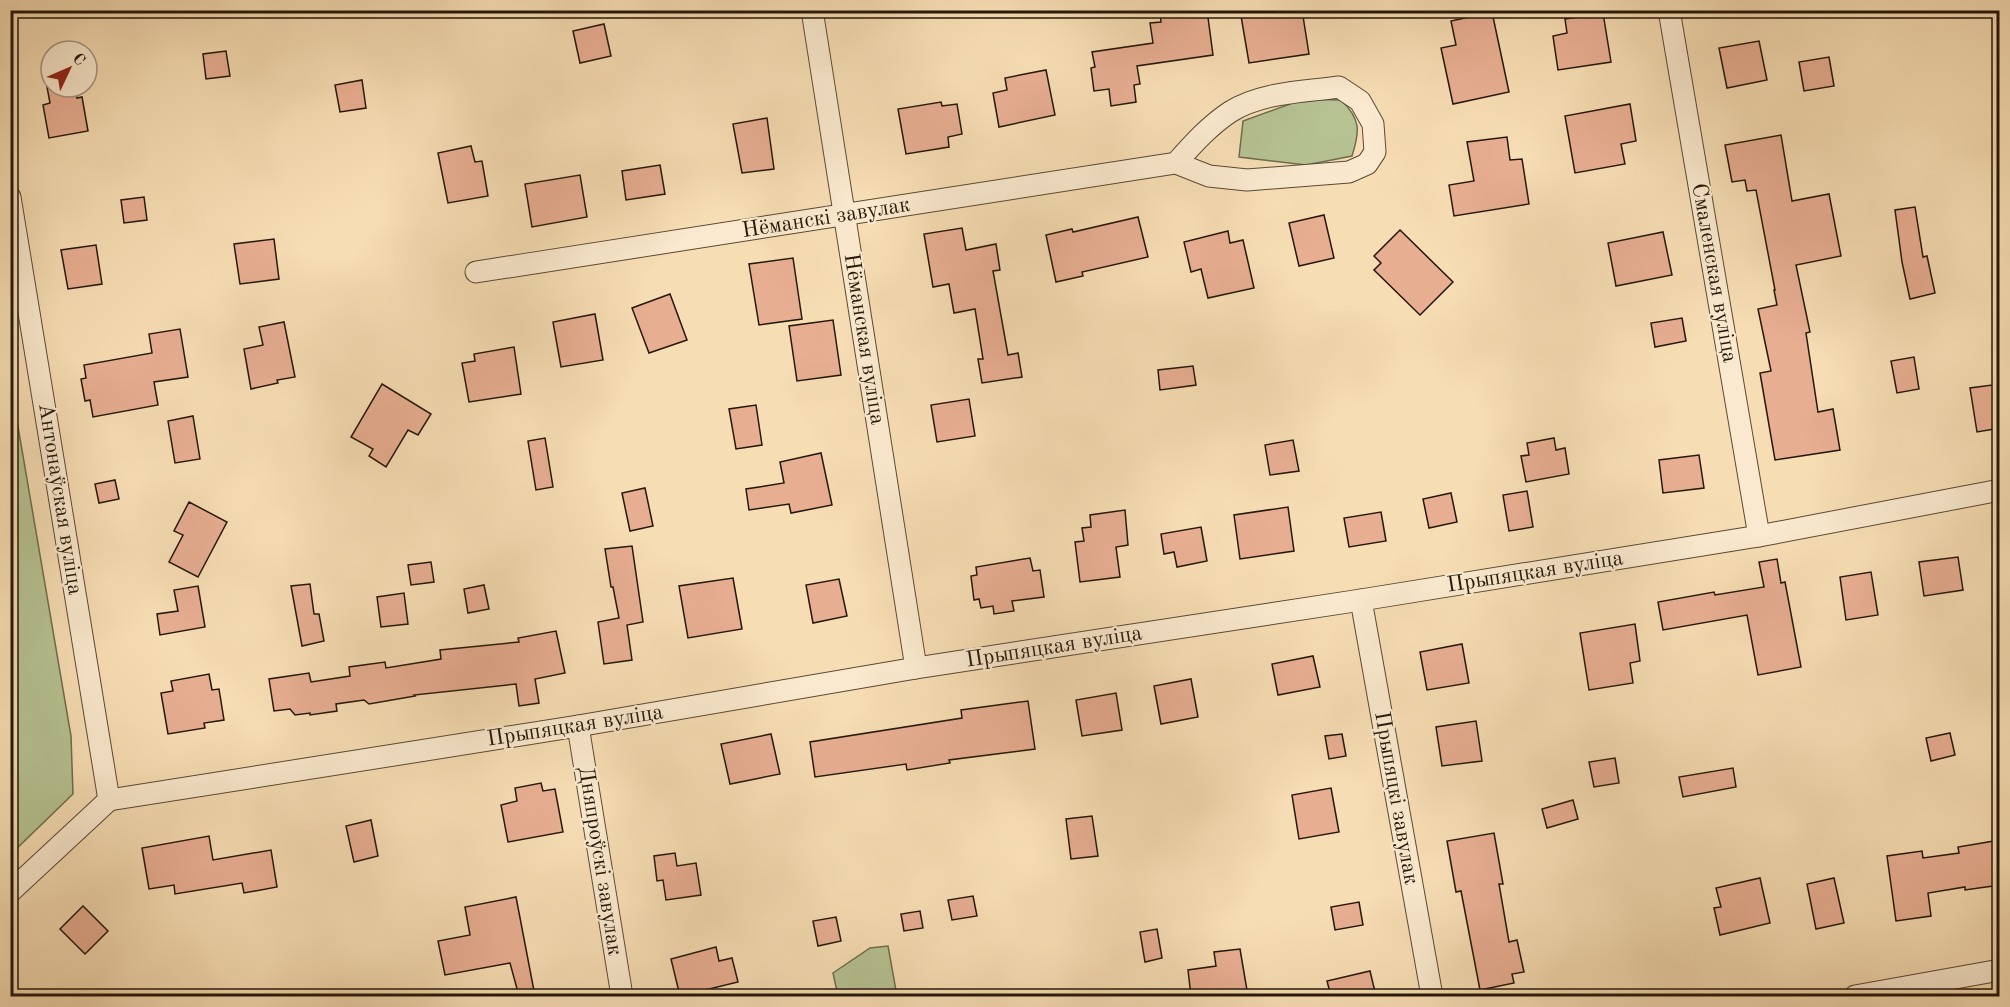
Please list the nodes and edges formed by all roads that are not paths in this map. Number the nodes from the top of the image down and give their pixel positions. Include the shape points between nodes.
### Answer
1 (812, 10) edge
2 (1670, 10) edge
3 (1176, 163) junction
4 (10, 197) edge
5 (845, 215) junction
6 (476, 272) dead end
7 (2000, 490) edge
8 (1759, 536) junction
9 (1361, 600) junction
10 (916, 668) junction
11 (578, 726) junction
12 (109, 800) junction
13 (10, 892) edge
14 (2000, 970) edge
15 (622, 996) edge
16 (1432, 996) edge
17 (1856, 996) edge

1 - 5 street, Нёманская вуліца
2 - 8 street, Смаленская вуліца
3 - 3 street via 1209,176 1247,180 1349,172 1367,164 1375,152 1373,124 1360,101 1339,87 1261,98 1232,111 1204,132
3 - 5 street, Нёманскі завулак
4 - 12 street, Антонаўская вуліца
5 - 6 street, Нёманскі завулак
5 - 10 street, Нёманская вуліца
7 - 8 street, Прыпяцкая вуліца
8 - 9 street, Прыпяцкая вуліца
9 - 10 street, Прыпяцкая вуліца
9 - 16 street, Прыпяцкі завулак
10 - 11 street, Прыпяцкая вуліца
11 - 12 street, Прыпяцкая вуліца
11 - 15 street, Дняпроўскі завулак
12 - 13 street
14 - 17 street

